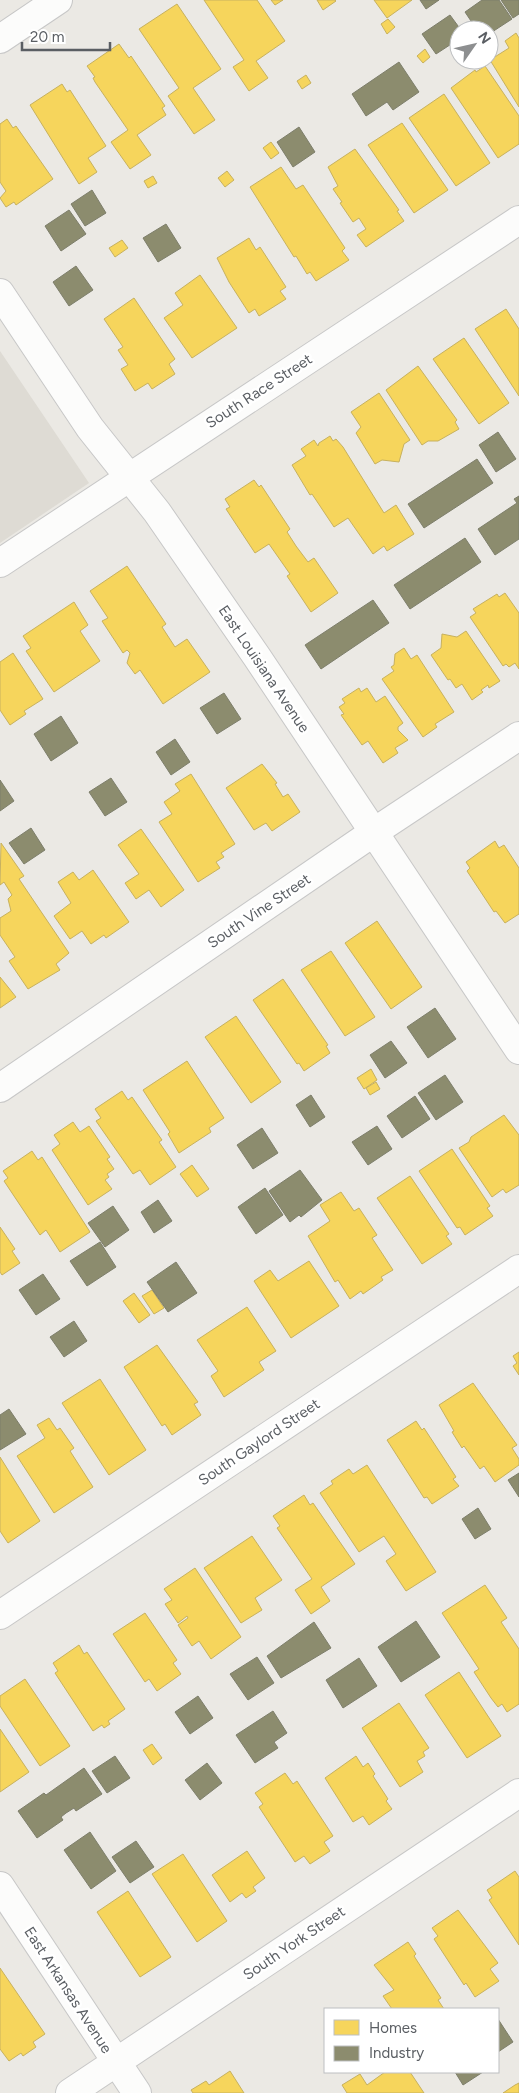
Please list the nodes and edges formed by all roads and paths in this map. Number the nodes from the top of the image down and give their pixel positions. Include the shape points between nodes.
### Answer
1 (58, 0) edge
2 (0, 39) edge
3 (519, 220) edge
4 (0, 293) edge
5 (128, 478) junction
6 (0, 563) edge
7 (519, 736) edge
8 (374, 832) junction
9 (519, 1050) edge
10 (0, 1088) edge
11 (519, 1269) edge
12 (0, 1615) edge
13 (519, 1793) edge
14 (0, 1886) edge
15 (116, 2062) junction
16 (70, 2093) edge
17 (137, 2093) edge

1 - 2 street
3 - 5 street, South Race Street
4 - 5 street, East Louisiana Avenue via 90,428
5 - 6 street, South Race Street
5 - 8 street, East Louisiana Avenue via 156,512
7 - 8 street, South Vine Street
8 - 9 street, East Louisiana Avenue
8 - 10 street, South Vine Street
11 - 12 street, South Gaylord Street
13 - 15 street, South York Street
14 - 15 street, East Arkansas Avenue
15 - 16 street, South York Street
15 - 17 street, East Arkansas Avenue

